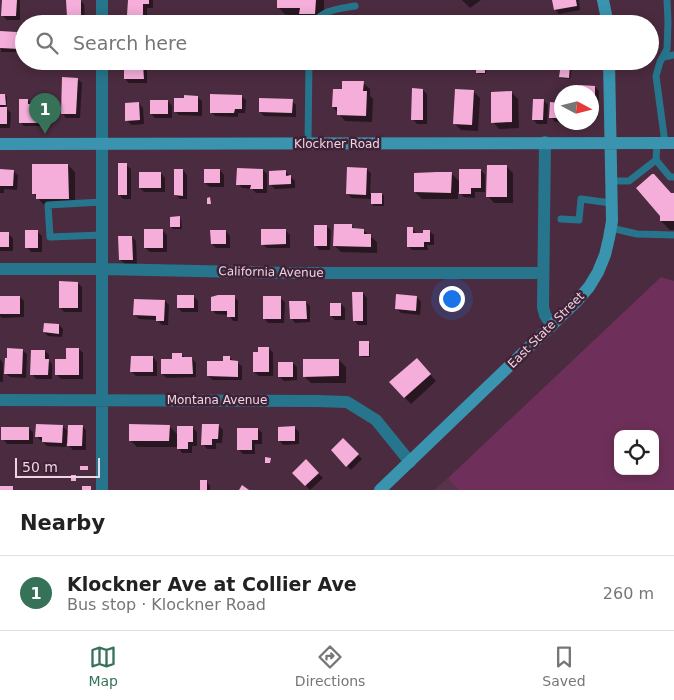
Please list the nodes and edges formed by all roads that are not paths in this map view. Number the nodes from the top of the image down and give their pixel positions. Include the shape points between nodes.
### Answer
1 (102, 0) edge
2 (603, 0) edge
3 (667, 0) edge
4 (355, 6) dead end
5 (102, 15) edge
6 (322, 15) edge
7 (606, 15) edge
8 (674, 55) edge
9 (664, 56) junction
10 (659, 66) edge
11 (102, 70) edge
12 (308, 70) edge
13 (609, 70) edge
14 (658, 70) edge
15 (545, 142) junction
16 (611, 142) junction
17 (665, 143) edge
18 (0, 144) edge
19 (102, 144) junction
20 (308, 144) junction
21 (656, 160) junction
22 (674, 177) edge
23 (611, 181) junction
24 (102, 202) junction
25 (612, 203) junction
26 (561, 219) dead end
27 (611, 228) junction
28 (102, 235) junction
29 (674, 235) edge
30 (0, 269) edge
31 (102, 269) junction
32 (542, 273) junction
33 (552, 326) junction
34 (103, 399) junction
35 (0, 400) edge
36 (410, 462) junction
37 (102, 490) edge
38 (380, 490) edge

1 - 5 street
2 - 7 main road
3 - 9 lane via 668,39
4 - 6 lane
8 - 9 lane
9 - 10 lane
11 - 19 street
12 - 20 lane
13 - 16 main road, East State Street
14 - 17 lane via 656,86
15 - 16 main road, Klockner Road
15 - 20 main road, Klockner Road
15 - 32 street
16 - 17 main road, Klockner Road
16 - 23 main road, East State Street
17 - 21 lane
18 - 19 main road, Klockner Road
19 - 20 main road, Klockner Road
19 - 24 street
21 - 22 lane via 670,177
21 - 23 lane via 629,181
23 - 25 main road, East State Street
24 - 28 street
24 - 28 lane via 48,205 50,236
25 - 26 lane via 581,198 579,220
25 - 27 main road, East State Street
27 - 29 lane via 637,234
27 - 33 main road, East State Street via 605,255 589,287
28 - 31 street
30 - 31 street, California Avenue
31 - 32 street, California Avenue
31 - 34 street
32 - 33 street via 543,307
33 - 36 main road, East State Street
34 - 35 street, Montana Avenue
34 - 36 street, Montana Avenue via 347,402 376,420
34 - 37 street
36 - 38 main road, East State Street

